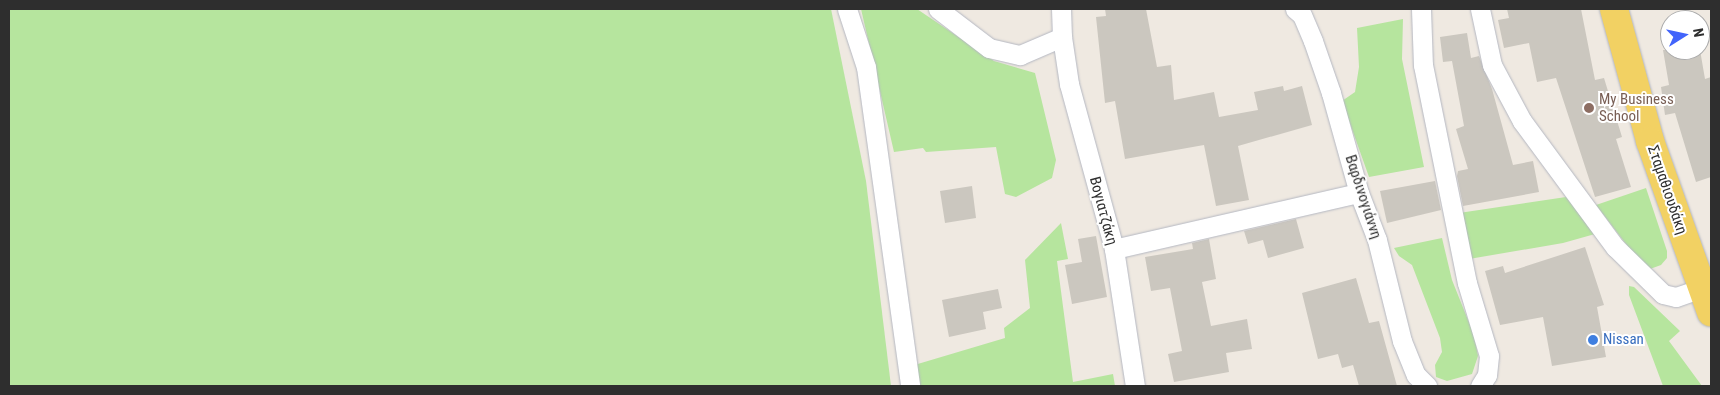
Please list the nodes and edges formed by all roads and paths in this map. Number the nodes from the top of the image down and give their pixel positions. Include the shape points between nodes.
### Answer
1 (847, 9) edge
2 (938, 9) edge
3 (1061, 9) edge
4 (1295, 9) edge
5 (1422, 9) edge
6 (1480, 9) edge
7 (1614, 9) edge
8 (1062, 37) junction
9 (1360, 193) junction
10 (1114, 250) junction
11 (1707, 300) edge
12 (910, 386) edge
13 (1135, 386) edge
14 (1427, 386) edge
15 (1480, 386) edge

1 - 12 street via 866,67
2 - 8 street via 988,48 1004,53 1020,56
3 - 8 street
4 - 9 street, Βαρδινογιάννη via 1302,15 1316,50
5 - 15 street via 1423,65 1434,123 1467,283 1489,356 1487,375
6 - 11 street via 1492,65 1522,121 1614,247 1663,294
7 - 11 main road, Σταμαθιουδάκη via 1650,141
8 - 10 street, Βογιατζάκη via 1069,84
9 - 10 street
9 - 14 street, Βαρδινογιάννη via 1377,240 1402,341 1416,375
10 - 13 street, Βογιατζάκη

